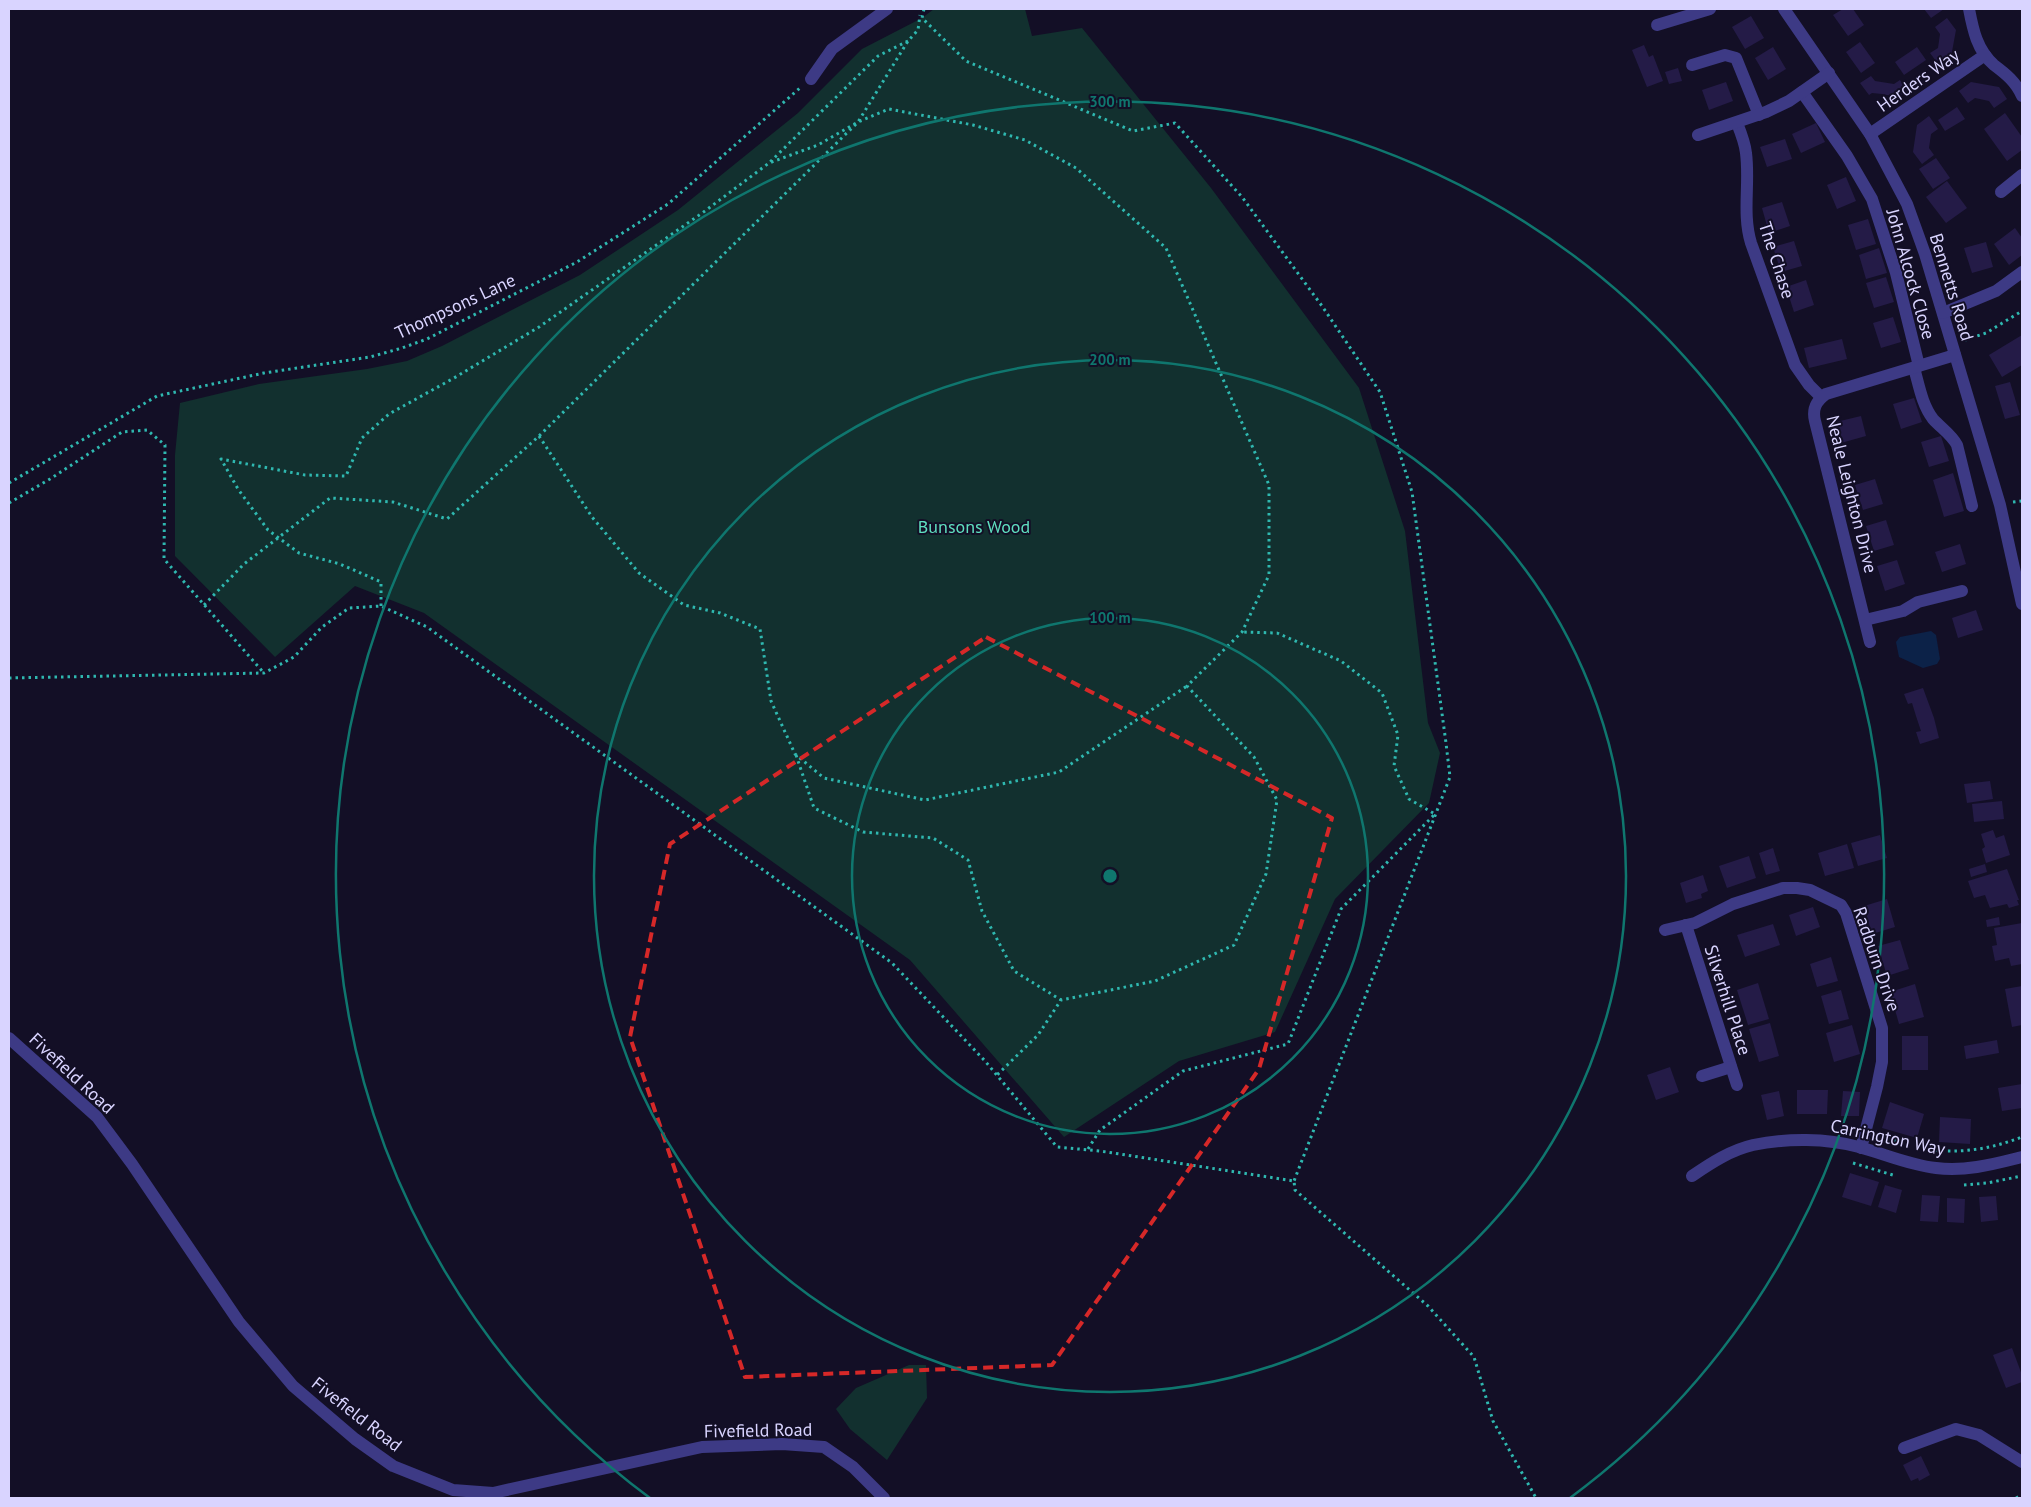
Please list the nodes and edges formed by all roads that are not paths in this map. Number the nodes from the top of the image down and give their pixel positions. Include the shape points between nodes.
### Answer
1 (887, 9) edge
2 (1710, 9) edge
3 (1784, 9) edge
4 (1970, 9) edge
5 (1657, 25) dead end
6 (1985, 54) junction
7 (1692, 65) dead end
8 (1829, 73) junction
9 (810, 79) road end
10 (1802, 92) junction
11 (2022, 96) edge
12 (1759, 115) junction
13 (1737, 123) junction
14 (1870, 134) junction
15 (1698, 135) dead end
16 (2022, 176) edge
17 (2001, 192) dead end
18 (2022, 272) edge
19 (1943, 313) junction
20 (1954, 350) junction
21 (1917, 367) junction
22 (1821, 397) junction
23 (1972, 506) dead end
24 (2020, 580) edge
25 (1962, 591) dead end
26 (2022, 604) edge
27 (1865, 620) junction
28 (1870, 642) dead end
29 (1686, 925) junction
30 (1665, 930) dead end
31 (9, 1038) edge
32 (1731, 1066) junction
33 (1702, 1076) dead end
34 (1737, 1085) dead end
35 (1861, 1148) junction
36 (2022, 1157) edge
37 (1692, 1176) dead end
38 (1904, 1448) dead end
39 (2022, 1462) edge
40 (884, 1498) edge

1 - 9 street via 832,48
2 - 5 street
3 - 8 street, Bennetts Road
4 - 6 street via 1977,40
6 - 11 street via 2015,83
6 - 14 street, Herders Way
7 - 12 street via 1724,54 1736,58
8 - 10 street
8 - 14 street, Bennetts Road
10 - 12 street
10 - 21 street, John Alcock Close via 1847,156 1872,199 1896,273
12 - 13 street
13 - 15 street
13 - 22 street, The Chase via 1748,170 1745,209 1748,235 1795,365 1808,385
14 - 19 street, Bennetts Road via 1907,204
16 - 17 street
18 - 19 street via 1996,291
19 - 20 street, Bennetts Road
20 - 21 street, Neale Leighton Drive
20 - 24 street, Bennetts Road
21 - 22 street, Neale Leighton Drive
21 - 23 street, John Alcock Close via 1924,405 1958,445
22 - 27 street, Neale Leighton Drive via 1814,414
24 - 26 street, Bennetts Road
25 - 27 street
27 - 28 street, Neale Leighton Drive
29 - 30 street, Radburn Drive
29 - 32 street, Silverhill Place
29 - 35 street, Radburn Drive via 1733,904 1783,888 1810,890 1841,905 1882,1028 1880,1070
31 - 40 street, Fivefield Road via 97,1117 239,1322 293,1386 355,1439 393,1466 453,1490 493,1493 702,1447 782,1444 824,1447 853,1467
32 - 33 street
32 - 34 street, Silverhill Place
35 - 36 street, Carrington Way via 1938,1168 1986,1166
35 - 37 street, Carrington Way via 1821,1140 1752,1145 1711,1163
38 - 39 street via 1956,1429 1979,1435

